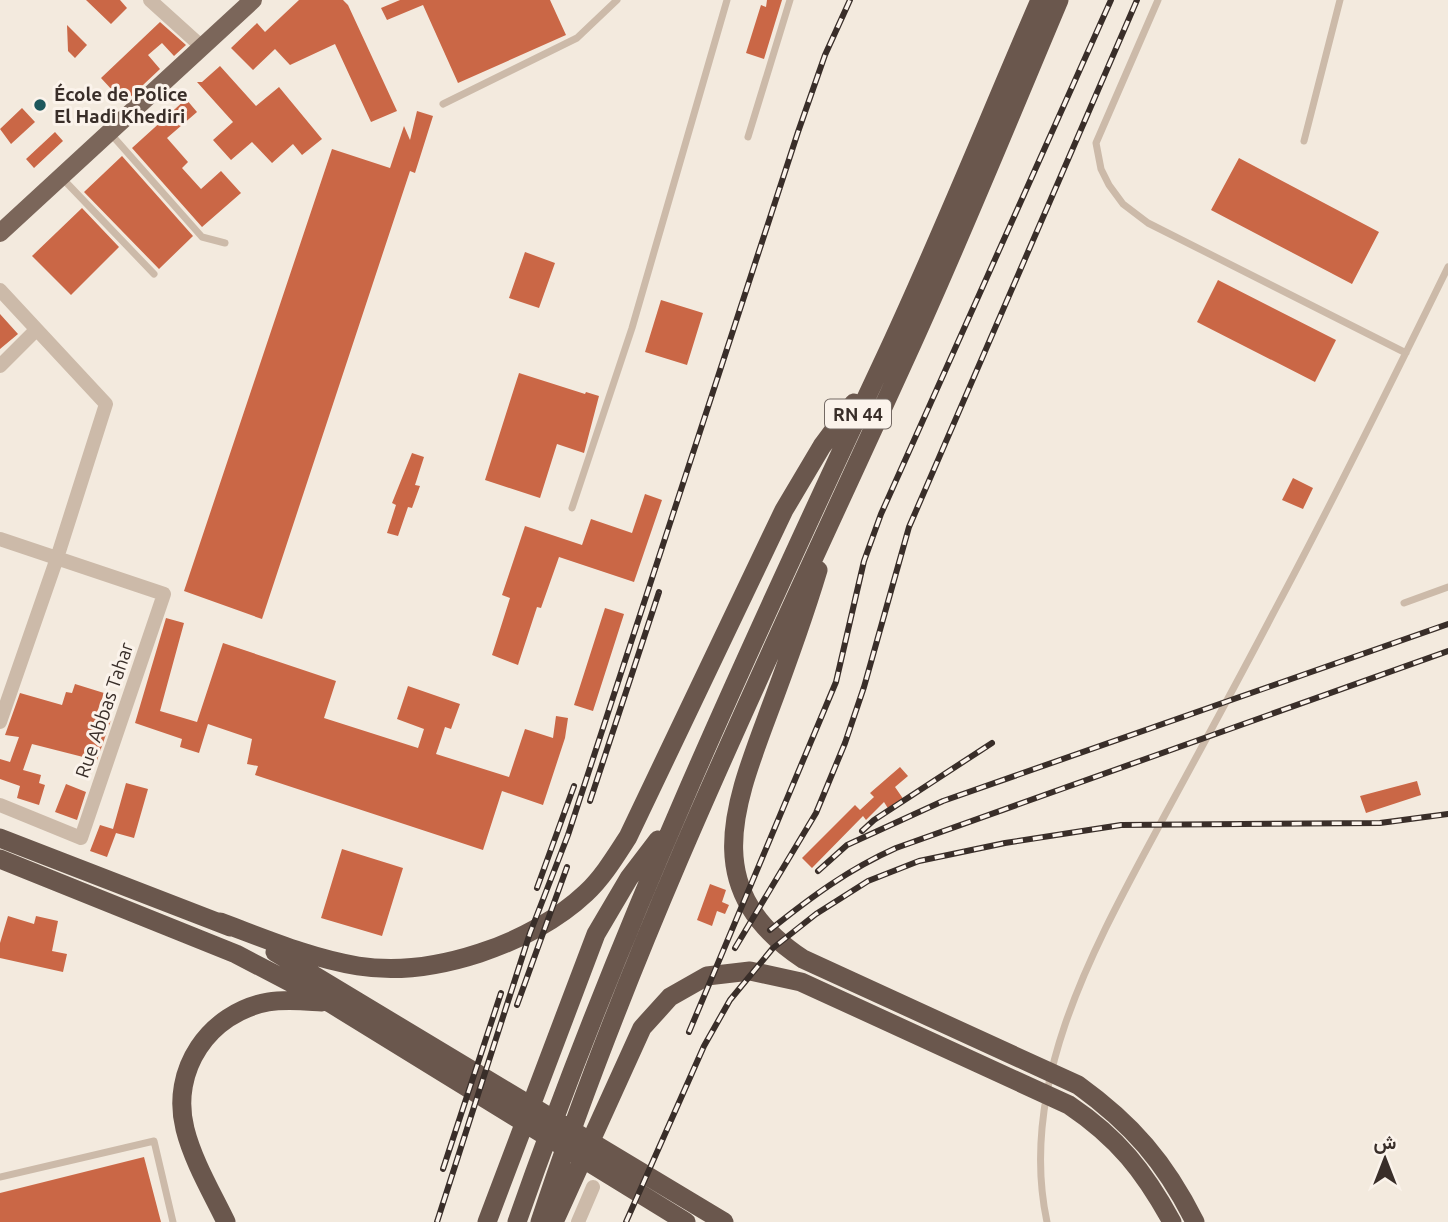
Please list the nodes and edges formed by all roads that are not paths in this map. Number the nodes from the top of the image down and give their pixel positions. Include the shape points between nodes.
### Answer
1 (150, 0) edge
2 (254, 0) edge
3 (617, 0) edge
4 (727, 0) edge
5 (790, 0) edge
6 (1040, 0) edge
7 (1059, 0) edge
8 (1158, 0) edge
9 (1340, 0) edge
10 (202, 47) junction
11 (443, 104) dead end
12 (109, 132) junction
13 (748, 137) dead end
14 (1304, 141) dead end
15 (61, 177) junction
16 (0, 233) edge
17 (225, 243) dead end
18 (1448, 267) edge
19 (154, 274) dead end
20 (0, 290) edge
21 (36, 330) junction
22 (1406, 354) junction
23 (885, 359) junction
24 (0, 366) edge
25 (842, 492) junction
26 (572, 508) dead end
27 (0, 538) edge
28 (57, 558) junction
29 (1448, 587) edge
30 (1404, 603) dead end
31 (0, 722) edge
32 (0, 805) edge
33 (670, 826) junction
34 (0, 838) edge
35 (0, 859) edge
36 (282, 950) junction
37 (330, 1003) junction
38 (0, 1177) edge
39 (564, 1179) junction
40 (593, 1187) dead end
41 (173, 1222) edge
42 (226, 1222) edge
43 (487, 1222) edge
44 (517, 1222) edge
45 (540, 1222) edge
46 (554, 1222) edge
47 (578, 1222) edge
48 (686, 1222) edge
49 (724, 1222) edge
50 (1047, 1222) edge
51 (1172, 1222) edge
52 (1195, 1222) edge

1 - 10 street
2 - 10 main road
3 - 11 lane via 577,38
4 - 26 lane via 632,328
5 - 13 lane
6 - 23 highway, RN 44
7 - 25 highway via 902,366
8 - 22 lane via 1096,143 1101,169 1116,195 1148,223
9 - 14 lane
10 - 12 main road
12 - 15 main road
12 - 17 lane via 202,237
15 - 16 main road
15 - 19 lane
18 - 22 lane
20 - 21 street
21 - 24 street
21 - 28 street via 106,404
22 - 50 lane via 1089,959 1054,1064 1042,1135 1042,1200
23 - 33 highway, RN 44
23 - 36 highway via 822,446 784,510 628,837 605,873 560,914 499,946 465,957 401,968 351,965
25 - 39 highway via 687,837 575,1117
25 - 52 highway via 805,614 742,784 733,824 732,859 742,897 765,929 803,959 1078,1085 1114,1110 1173,1179
27 - 28 street
28 - 31 street
28 - 32 street, Rue Abbas Tahar via 164,594 81,838
29 - 30 lane
33 - 43 highway via 629,878 596,934
33 - 44 highway
34 - 36 highway
35 - 37 highway via 236,954
36 - 49 highway
37 - 42 highway via 269,1002 246,1008 222,1022 194,1054 185,1074 184,1123
37 - 48 highway
38 - 41 lane via 154,1142
39 - 45 highway
39 - 46 highway
39 - 51 highway via 654,1012 707,976 750,971 791,979 1069,1105 1103,1128 1129,1155
40 - 47 street

